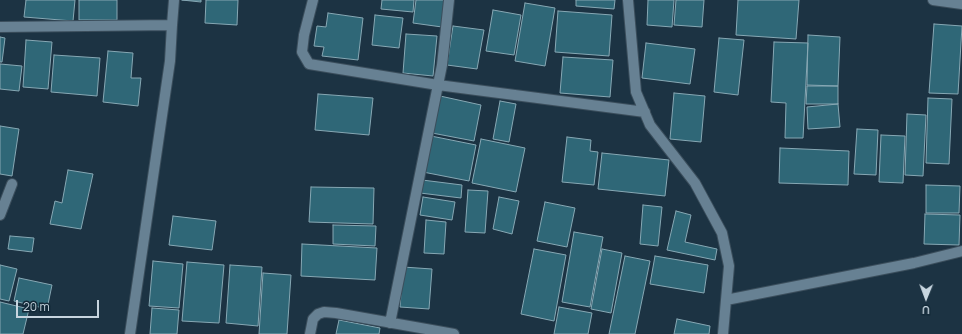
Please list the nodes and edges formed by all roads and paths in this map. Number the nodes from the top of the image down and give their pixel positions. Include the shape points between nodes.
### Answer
1 (174, 0) edge
2 (313, 0) edge
3 (450, 0) edge
4 (628, 0) edge
5 (933, 0) edge
6 (962, 4) edge
7 (172, 25) junction
8 (0, 27) edge
9 (438, 85) junction
10 (645, 112) junction
11 (12, 184) dead end
12 (0, 215) edge
13 (962, 251) edge
14 (726, 300) junction
15 (390, 323) junction
16 (130, 334) edge
17 (310, 334) edge
18 (454, 334) edge
19 (723, 334) edge

1 - 7 street
2 - 9 street via 302,52 309,64
3 - 9 street
4 - 10 street via 636,92
5 - 6 street
7 - 8 street
7 - 16 street via 170,61
9 - 10 street
9 - 15 street
10 - 14 street via 650,125 695,183 722,233 729,266
11 - 12 street
13 - 14 street
14 - 19 street
15 - 17 street via 324,312 313,319
15 - 18 street

